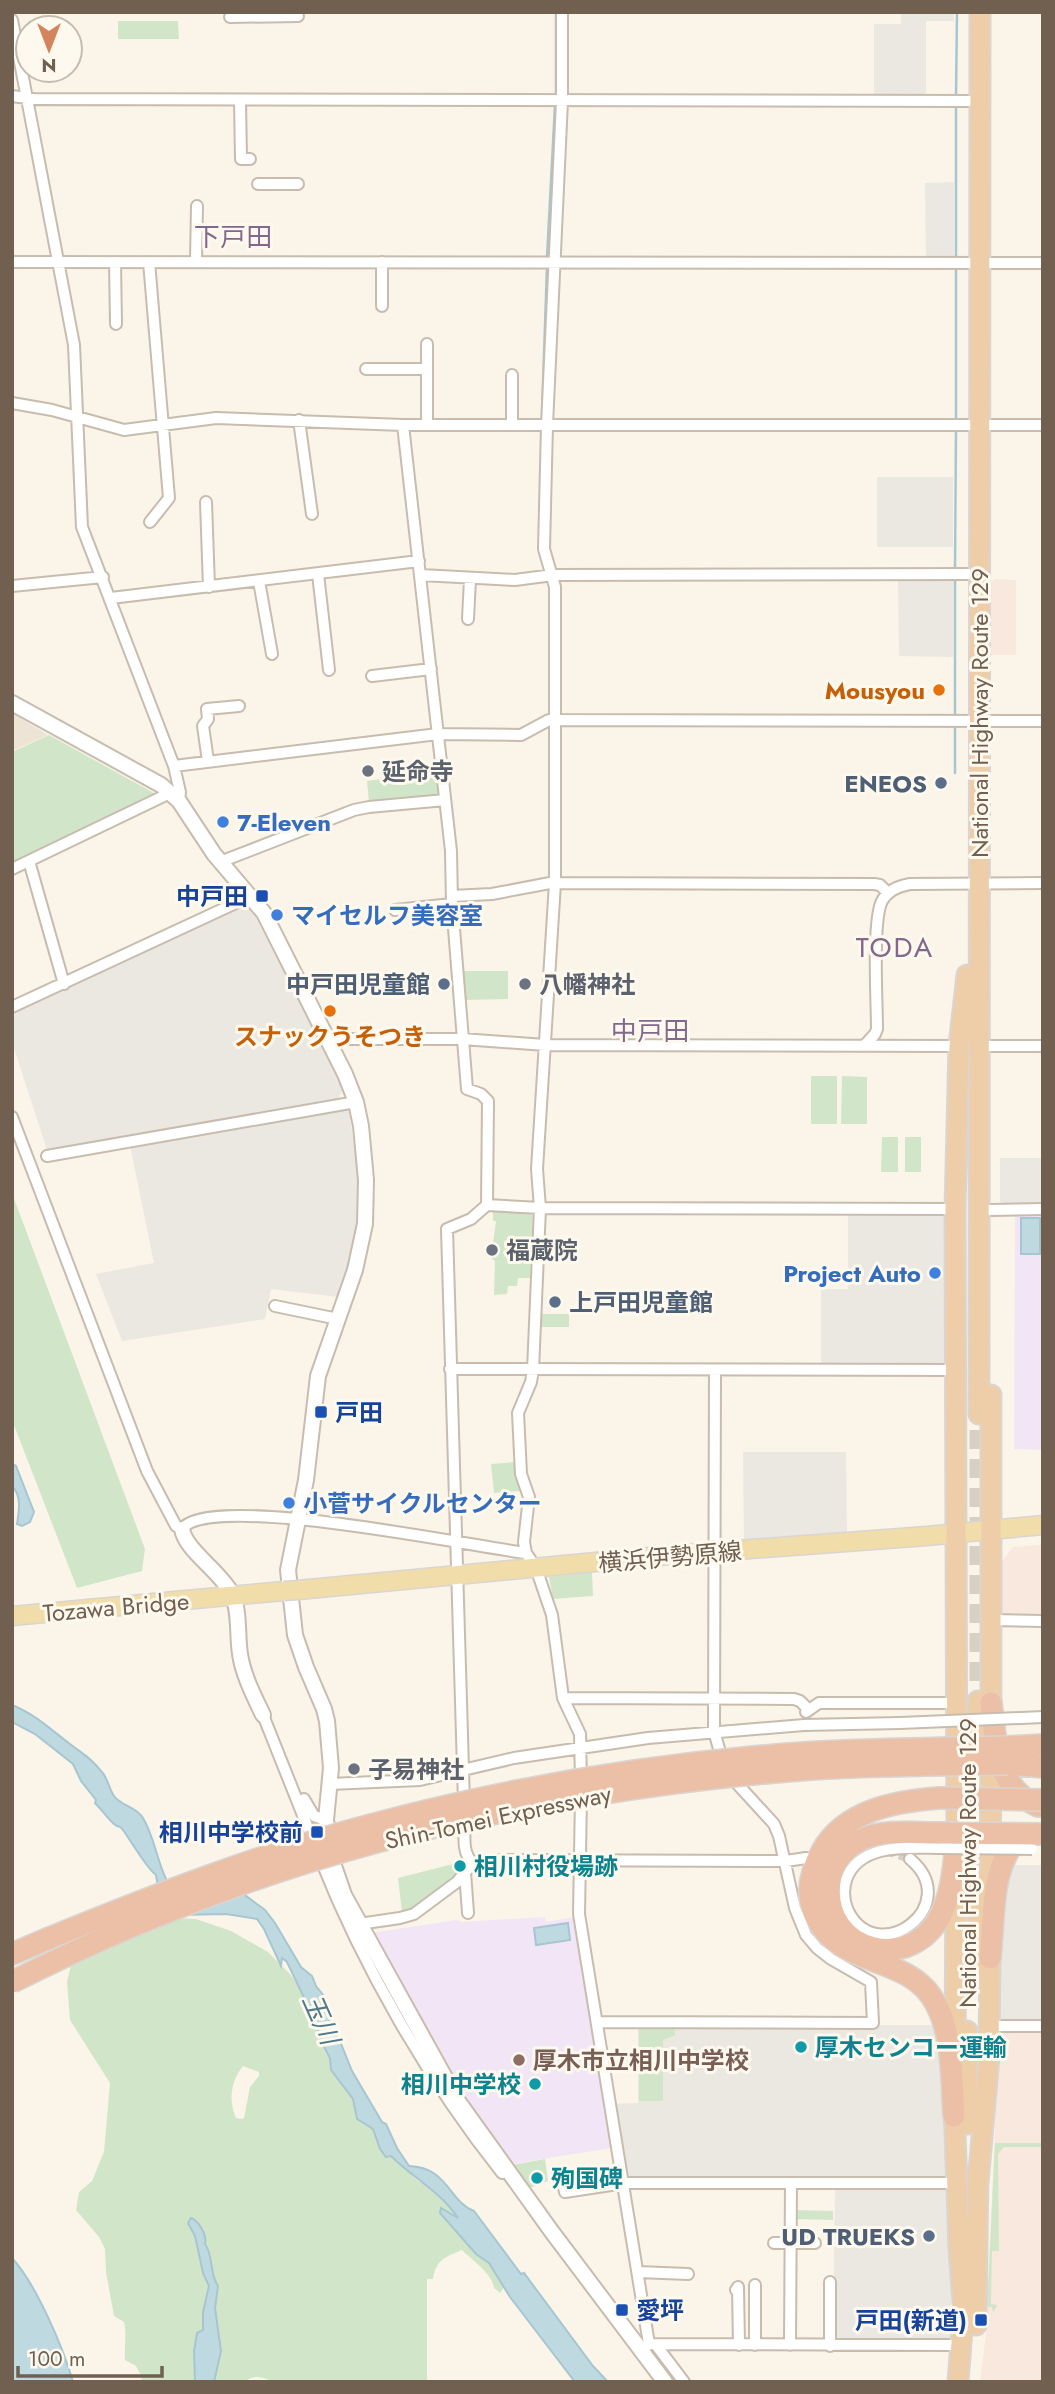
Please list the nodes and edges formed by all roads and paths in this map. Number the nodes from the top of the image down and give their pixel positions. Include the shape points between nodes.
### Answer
1 (562, 12) edge
2 (969, 12) edge
3 (980, 12) edge
4 (298, 16) dead end
5 (230, 17) dead end
6 (12, 20) edge
7 (12, 96) edge
8 (28, 99) junction
9 (240, 100) junction
10 (562, 101) junction
11 (960, 101) junction
12 (241, 159) dead end
13 (258, 184) dead end
14 (298, 184) dead end
15 (200, 212) dead end
16 (59, 261) junction
17 (196, 261) junction
18 (12, 262) edge
19 (115, 262) junction
20 (149, 262) junction
21 (382, 262) junction
22 (554, 262) junction
23 (965, 262) junction
24 (1043, 262) edge
25 (385, 300) dead end
26 (113, 317) dead end
27 (428, 344) dead end
28 (428, 369) junction
29 (372, 372) dead end
30 (512, 376) dead end
31 (12, 403) edge
32 (77, 418) junction
33 (299, 420) junction
34 (162, 425) junction
35 (403, 425) junction
36 (427, 425) junction
37 (512, 425) junction
38 (547, 425) junction
39 (964, 425) junction
40 (1043, 425) edge
41 (205, 502) dead end
42 (312, 514) dead end
43 (150, 522) dead end
44 (419, 561) junction
45 (318, 574) junction
46 (959, 574) junction
47 (421, 575) junction
48 (553, 575) junction
49 (103, 577) junction
50 (470, 579) junction
51 (259, 581) junction
52 (12, 586) edge
53 (209, 587) junction
54 (111, 598) junction
55 (468, 620) dead end
56 (272, 654) dead end
57 (331, 663) dead end
58 (431, 669) junction
59 (378, 678) dead end
60 (12, 704) edge
61 (239, 706) dead end
62 (555, 720) junction
63 (964, 721) junction
64 (1043, 721) edge
65 (438, 734) junction
66 (208, 761) junction
67 (174, 766) junction
68 (174, 797) junction
69 (445, 800) junction
70 (29, 861) junction
71 (220, 862) junction
72 (12, 869) edge
73 (555, 883) junction
74 (973, 883) junction
75 (1043, 883) edge
76 (888, 893) junction
77 (251, 896) junction
78 (452, 900) junction
79 (395, 910) dead end
80 (973, 974) junction
81 (64, 984) junction
82 (12, 1007) edge
83 (462, 1039) junction
84 (328, 1040) junction
85 (545, 1045) junction
86 (864, 1046) junction
87 (959, 1046) junction
88 (987, 1046) junction
89 (1043, 1046) edge
90 (356, 1102) junction
91 (12, 1116) edge
92 (47, 1156) dead end
93 (487, 1205) junction
94 (540, 1208) junction
95 (955, 1209) junction
96 (1043, 1209) edge
97 (990, 1210) junction
98 (275, 1306) dead end
99 (338, 1319) junction
100 (450, 1369) junction
101 (533, 1370) junction
102 (715, 1370) junction
103 (955, 1370) junction
104 (973, 1414) tunnel mouth
105 (299, 1519) junction
106 (1043, 1525) edge
107 (179, 1528) junction
108 (991, 1531) junction
109 (956, 1534) junction
110 (455, 1542) junction
111 (714, 1553) junction
112 (531, 1560) junction
113 (457, 1575) junction
114 (226, 1596) junction
115 (12, 1616) edge
116 (991, 1620) junction
117 (1043, 1621) edge
118 (563, 1698) junction
119 (714, 1699) junction
120 (955, 1703) junction
121 (991, 1703) junction
122 (808, 1709) junction
123 (263, 1715) junction
124 (1043, 1717) edge
125 (804, 1725) junction
126 (714, 1731) junction
127 (581, 1746) junction
128 (1043, 1747) edge
129 (1007, 1756) junction
130 (1043, 1766) edge
131 (463, 1770) junction
132 (330, 1783) junction
133 (1043, 1800) edge
134 (1043, 1807) edge
135 (326, 1819) junction
136 (1043, 1824) edge
137 (946, 1839) junction
138 (1039, 1844) edge
139 (806, 1858) dead end
140 (910, 1859) tunnel mouth
141 (579, 1860) junction
142 (786, 1861) junction
143 (469, 1867) junction
144 (468, 1913) dead end
145 (359, 1924) junction
146 (12, 1955) edge
147 (990, 1958) junction
148 (12, 1982) edge
149 (597, 2022) junction
150 (1043, 2025) edge
151 (990, 2026) junction
152 (954, 2116) junction
153 (561, 2174) dead end
154 (624, 2183) junction
155 (791, 2183) junction
156 (956, 2183) junction
157 (978, 2183) junction
158 (532, 2205) junction
159 (774, 2243) dead end
160 (791, 2243) junction
161 (815, 2244) dead end
162 (638, 2272) junction
163 (688, 2274) dead end
164 (830, 2282) dead end
165 (755, 2285) dead end
166 (736, 2290) dead end
167 (964, 2315) junction
168 (739, 2345) junction
169 (755, 2345) junction
170 (790, 2345) junction
171 (963, 2345) junction
172 (830, 2346) junction
173 (649, 2347) junction
174 (665, 2382) edge
175 (684, 2382) edge
176 (958, 2382) edge
177 (970, 2382) edge

1 - 10 street
2 - 11 highway, National Highway Route 129
3 - 23 highway, National Highway Route 129
4 - 5 street
6 - 8 street
7 - 8 street
8 - 9 street
8 - 16 street
9 - 10 street
9 - 12 street
10 - 11 street
10 - 22 street
11 - 23 highway, National Highway Route 129
13 - 14 street
15 - 17 street
16 - 18 street
16 - 19 street
16 - 32 street via 74,345
17 - 20 street
17 - 21 street
19 - 20 street
19 - 26 street
20 - 34 street
21 - 22 street
21 - 25 street
22 - 23 street
22 - 38 street
23 - 24 street
23 - 39 highway, National Highway Route 129
27 - 28 street
28 - 29 street
28 - 36 street
30 - 37 street via 516,393
31 - 32 street
32 - 34 street via 124,430
32 - 49 street via 82,527
33 - 34 street via 216,418
33 - 35 street
33 - 42 street
34 - 43 street via 169,498
35 - 36 street
35 - 44 street
36 - 37 street
37 - 38 street
38 - 39 street
38 - 48 street via 544,549
39 - 40 street
39 - 46 highway, National Highway Route 129
39 - 63 highway, National Highway Route 129
41 - 53 street
44 - 45 street
44 - 47 street
45 - 51 street
45 - 57 street
46 - 48 street
46 - 63 highway, National Highway Route 129
47 - 50 street
47 - 58 street
48 - 50 street
48 - 62 street
49 - 52 street
49 - 54 street
50 - 55 street
51 - 53 street
51 - 56 street
53 - 54 street
54 - 67 street
58 - 59 street
58 - 65 street
60 - 68 street via 161,785
61 - 66 street via 206,705 208,719 203,726
62 - 63 street
62 - 65 street via 544,721 521,735
62 - 73 street
63 - 64 street
63 - 74 highway, National Highway Route 129
65 - 66 street
65 - 69 street
66 - 67 street
67 - 68 street via 180,792
68 - 70 street
68 - 71 street
69 - 71 street via 354,810
69 - 78 street
70 - 72 street
70 - 81 street
71 - 77 street
73 - 76 street via 874,884
73 - 78 street
73 - 85 street
74 - 75 street
74 - 76 street via 910,884
74 - 80 highway, National Highway Route 129
76 - 86 street via 877,914 877,1028
77 - 81 street
77 - 84 street
78 - 79 street
78 - 83 street
80 - 87 highway
80 - 88 highway
80 - 104 highway, National Highway Route 129
81 - 82 street
83 - 84 street
83 - 85 street
83 - 93 street via 467,1088 488,1101
84 - 90 street
85 - 86 street
85 - 94 street via 537,1169
86 - 87 street
87 - 95 highway
88 - 89 street
88 - 97 highway
90 - 92 street
90 - 99 street via 367,1203 362,1244
91 - 107 street via 147,1471
93 - 94 street
93 - 100 street via 471,1219 447,1229
94 - 95 street
94 - 101 street
95 - 103 highway
96 - 97 street
97 - 108 highway
98 - 99 street
99 - 105 street via 318,1376
100 - 101 street
100 - 110 street
101 - 102 street
101 - 112 street via 518,1413 521,1474 529,1497 524,1535
102 - 103 street
102 - 111 street
103 - 109 highway
105 - 107 street via 219,1518
105 - 110 street
105 - 132 street via 288,1570 292,1614 298,1645 324,1709
106 - 108 main road, 横浜伊勢原線
107 - 114 street via 221,1577
108 - 109 main road, 横浜伊勢原線
108 - 116 highway
109 - 111 main road, 横浜伊勢原線
109 - 120 highway
110 - 112 street
110 - 113 street
111 - 112 main road, 横浜伊勢原線
111 - 119 street
112 - 113 main road, 横浜伊勢原線
112 - 118 street via 552,1615
113 - 114 main road, 横浜伊勢原線
113 - 131 street
114 - 115 main road, Tozawa Bridge
114 - 123 street via 246,1676
116 - 117 street
116 - 121 highway
118 - 119 street
118 - 127 street
119 - 122 street via 794,1699
119 - 126 street
120 - 122 street via 819,1703
120 - 137 highway
121 - 134 highway via 1004,1772 1018,1793
121 - 147 highway
122 - 125 street
123 - 135 street via 310,1811
123 - 158 street via 333,1892 365,1956 445,2098
124 - 125 street, bridge
125 - 126 street
126 - 127 street
126 - 142 street via 725,1768 774,1824
127 - 131 street
127 - 141 street
128 - 129 highway
129 - 130 highway
129 - 146 highway, Shin-Tomei Expressway, bridge via 868,1750 755,1757 629,1772 504,1794 378,1823 285,1851 159,1894
129 - 148 highway, Shin-Tomei Expressway, bridge via 757,1774 631,1789 499,1813 364,1846 222,1891 152,1917
131 - 132 street via 420,1780
131 - 143 street
132 - 135 street
133 - 152 highway, bridge via 939,1798 885,1806 852,1821 825,1846 811,1876 810,1894 818,1923 828,1936 855,1954 914,1979 929,1993 946,2029
135 - 145 street via 332,1863
136 - 147 highway via 1016,1839 999,1869
137 - 137 highway via 875,1835 845,1851 835,1864 829,1892 835,1922 857,1942 873,1949 910,1945 934,1927 949,1893
137 - 138 highway, bridge
137 - 140 street via 888,1850 858,1862 846,1879 844,1896 851,1916 862,1927 891,1934 919,1918 927,1887 922,1872
137 - 152 highway
139 - 142 street
141 - 142 street
141 - 143 street via 483,1860
141 - 149 street via 579,1914
142 - 149 street via 795,1908 806,1935 831,1959 871,1982 873,2023
143 - 144 street
143 - 145 street via 449,1889 414,1914
145 - 158 street via 458,2101
147 - 151 highway
149 - 154 street
150 - 151 street
151 - 157 highway
152 - 156 highway
153 - 154 street via 565,2192
154 - 155 street
154 - 162 street
155 - 156 street
155 - 160 street
156 - 167 highway
157 - 167 highway, National Highway Route 129 via 973,1680
157 - 177 highway, National Highway Route 129 via 977,2307
158 - 173 street
159 - 160 street
160 - 161 street
160 - 170 street
162 - 163 street
162 - 173 street
164 - 172 street via 836,2298
165 - 169 street
166 - 168 street via 738,2287
167 - 171 highway, National Highway Route 129
168 - 169 street
168 - 173 street
169 - 170 street
170 - 172 street
171 - 172 street
171 - 176 highway, National Highway Route 129
173 - 174 street
173 - 175 street

